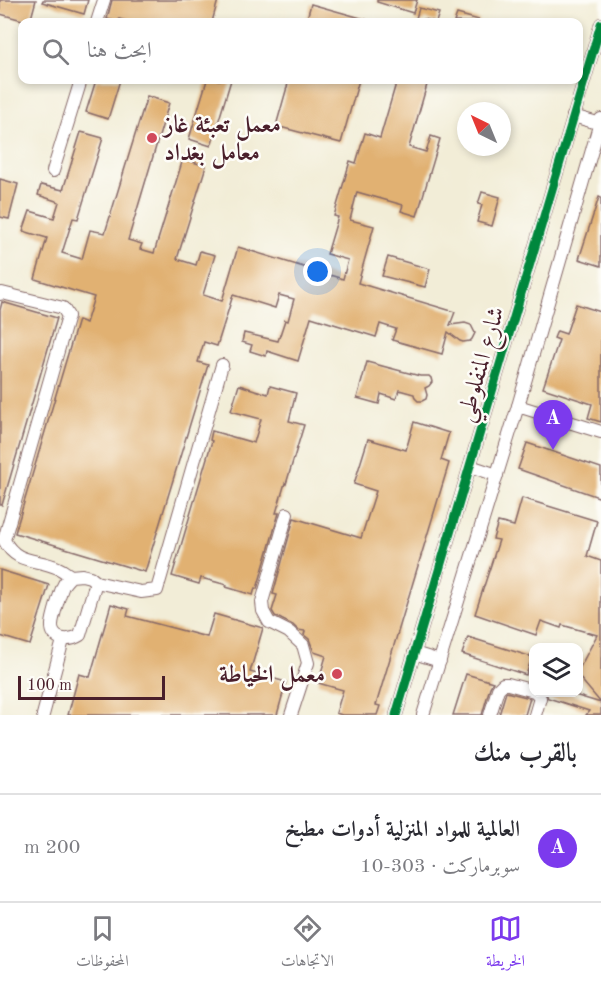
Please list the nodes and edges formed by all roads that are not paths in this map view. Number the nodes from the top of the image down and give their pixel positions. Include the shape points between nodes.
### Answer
1 (104, 0) edge
2 (98, 18) edge
3 (601, 24) edge
4 (583, 83) edge
5 (80, 84) edge
6 (583, 84) edge
7 (573, 116) junction
8 (601, 122) edge
9 (53, 171) dead end
10 (0, 294) edge
11 (222, 365) dead end
12 (518, 406) junction
13 (601, 432) edge
14 (470, 466) junction
15 (497, 475) junction
16 (287, 514) dead end
17 (5, 554) edge
18 (70, 576) junction
19 (96, 582) junction
20 (63, 640) junction
21 (414, 653) junction
22 (440, 661) junction
23 (529, 690) edge
24 (539, 697) edge
25 (43, 715) edge
26 (291, 715) edge
27 (396, 715) edge
28 (423, 715) edge
29 (490, 715) edge
30 (535, 715) edge

1 - 2 street
3 - 4 street, شارع المنفلوطي
5 - 9 street
6 - 7 street, شارع المنفلوطي
7 - 8 street
7 - 14 street, شارع المنفلوطي
8 - 12 street, شارع المنفلوطي
10 - 17 street via 63,308 68,316 4,540
11 - 19 street via 157,590 141,592
12 - 13 street
12 - 15 street, شارع المنفلوطي
14 - 15 street
14 - 21 street, شارع المنفلوطي
15 - 22 street, شارع المنفلوطي
16 - 26 street via 262,611 269,622 303,645 308,663
17 - 18 street via 59,568
18 - 19 street via 82,575
18 - 20 street via 63,585 52,624 54,633
19 - 20 street via 80,636
20 - 25 street
21 - 22 street
21 - 27 street, شارع المنفلوطي
22 - 28 street, شارع المنفلوطي
23 - 29 street via 503,684
24 - 30 street

